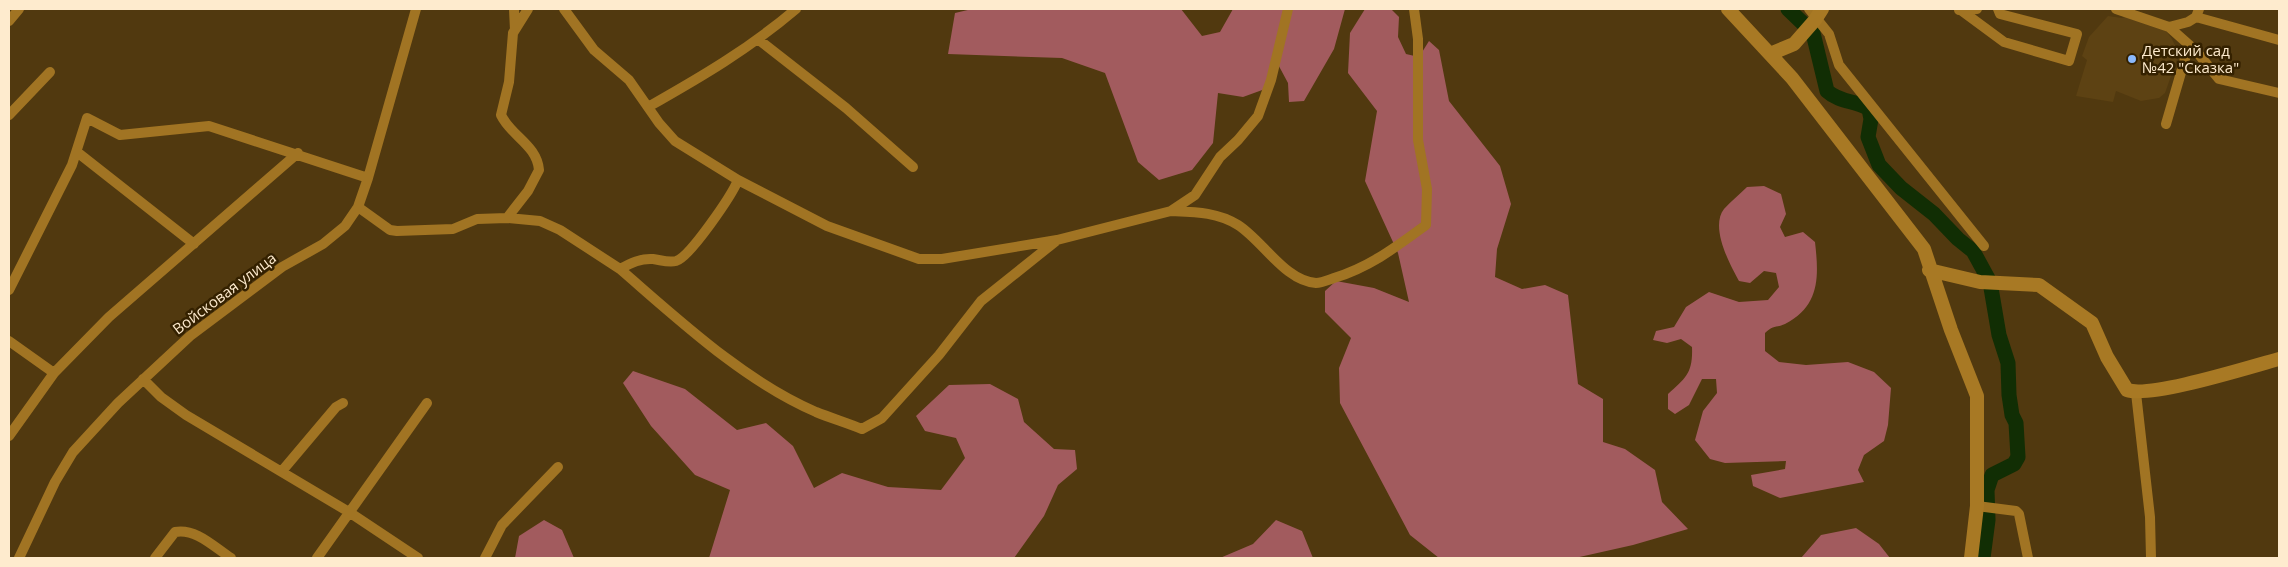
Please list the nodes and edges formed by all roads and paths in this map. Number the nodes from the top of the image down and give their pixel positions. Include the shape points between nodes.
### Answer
1 (20, 9) edge
2 (416, 9) edge
3 (514, 9) edge
4 (528, 9) edge
5 (564, 9) edge
6 (796, 9) edge
7 (1288, 9) edge
8 (1414, 9) edge
9 (1728, 9) edge
10 (1975, 9) edge
11 (1998, 9) edge
12 (2116, 9) edge
13 (1959, 10) edge
14 (1816, 12) edge
15 (2198, 13) edge
16 (9, 21) edge
17 (2169, 28) junction
18 (515, 30) junction
19 (759, 40) junction
20 (2279, 40) edge
21 (2190, 45) junction
22 (1770, 54) junction
23 (50, 72) dead end
24 (2279, 93) edge
25 (648, 107) junction
26 (9, 115) edge
27 (2166, 124) dead end
28 (77, 152) junction
29 (298, 154) junction
30 (913, 167) dead end
31 (368, 178) junction
32 (738, 180) junction
33 (358, 207) junction
34 (1171, 211) junction
35 (507, 218) junction
36 (1057, 240) junction
37 (194, 244) junction
38 (1984, 246) dead end
39 (620, 269) junction
40 (1929, 270) junction
41 (9, 290) edge
42 (9, 341) edge
43 (2279, 359) edge
44 (54, 373) junction
45 (143, 379) junction
46 (2136, 393) junction
47 (343, 403) dead end
48 (427, 403) dead end
49 (9, 436) edge
50 (558, 467) dead end
51 (282, 471) junction
52 (1977, 506) junction
53 (349, 512) junction
54 (19, 558) edge
55 (155, 558) edge
56 (231, 558) edge
57 (318, 558) edge
58 (418, 558) edge
59 (485, 558) edge
60 (1971, 558) edge
61 (2028, 558) edge
62 (2151, 558) edge

1 - 16 street
2 - 31 street, Войсковая улица
3 - 18 street
4 - 18 street
5 - 25 street via 594,50 629,80
6 - 19 street
7 - 34 street via 1271,80 1258,116 1220,157 1195,195
8 - 34 street via 1418,39 1418,140 1426,189 1426,225 1369,265 1318,283 1306,282 1292,275 1238,225 1219,216
9 - 22 street
10 - 13 street
11 - 13 street via 2000,14 2077,34 2069,61 2004,42
12 - 17 street
14 - 22 street via 1794,44
14 - 38 street via 1829,34 1839,65
15 - 17 street via 2188,22
15 - 20 street
17 - 21 street
18 - 35 street via 509,82 501,114 504,122 536,155 540,170
19 - 25 street
19 - 30 street via 846,108
21 - 24 street via 2219,79
21 - 27 street
22 - 40 street via 1924,249
23 - 26 street
25 - 32 street via 674,141
28 - 29 street via 87,118 120,135 209,126
28 - 37 street
28 - 41 street
29 - 31 street
29 - 37 street
31 - 33 street, Войсковая улица
32 - 36 street via 827,226 919,259 961,256
32 - 39 street via 733,194 688,254 674,261 645,259
33 - 35 street via 390,230 397,231 453,229 477,219
33 - 45 street, Войсковая улица via 337,234 302,258 282,267 190,336
34 - 36 street
35 - 39 street via 540,222 560,230
36 - 39 street via 981,301 939,355 882,418 862,429 815,411 760,381 686,326
37 - 44 street via 109,317
40 - 46 street via 1980,282 2039,285 2092,323 2127,390
40 - 52 street via 1977,396
42 - 44 street
43 - 46 street
44 - 49 street
45 - 51 street via 186,416
45 - 54 street, Войсковая улица via 74,452 55,482
46 - 62 street via 2150,517
47 - 51 street via 336,407
48 - 53 street
50 - 59 street via 502,526
51 - 53 street
52 - 60 street
52 - 61 street via 2019,514
53 - 57 street
53 - 58 street
55 - 56 street via 175,532 183,530 191,531

